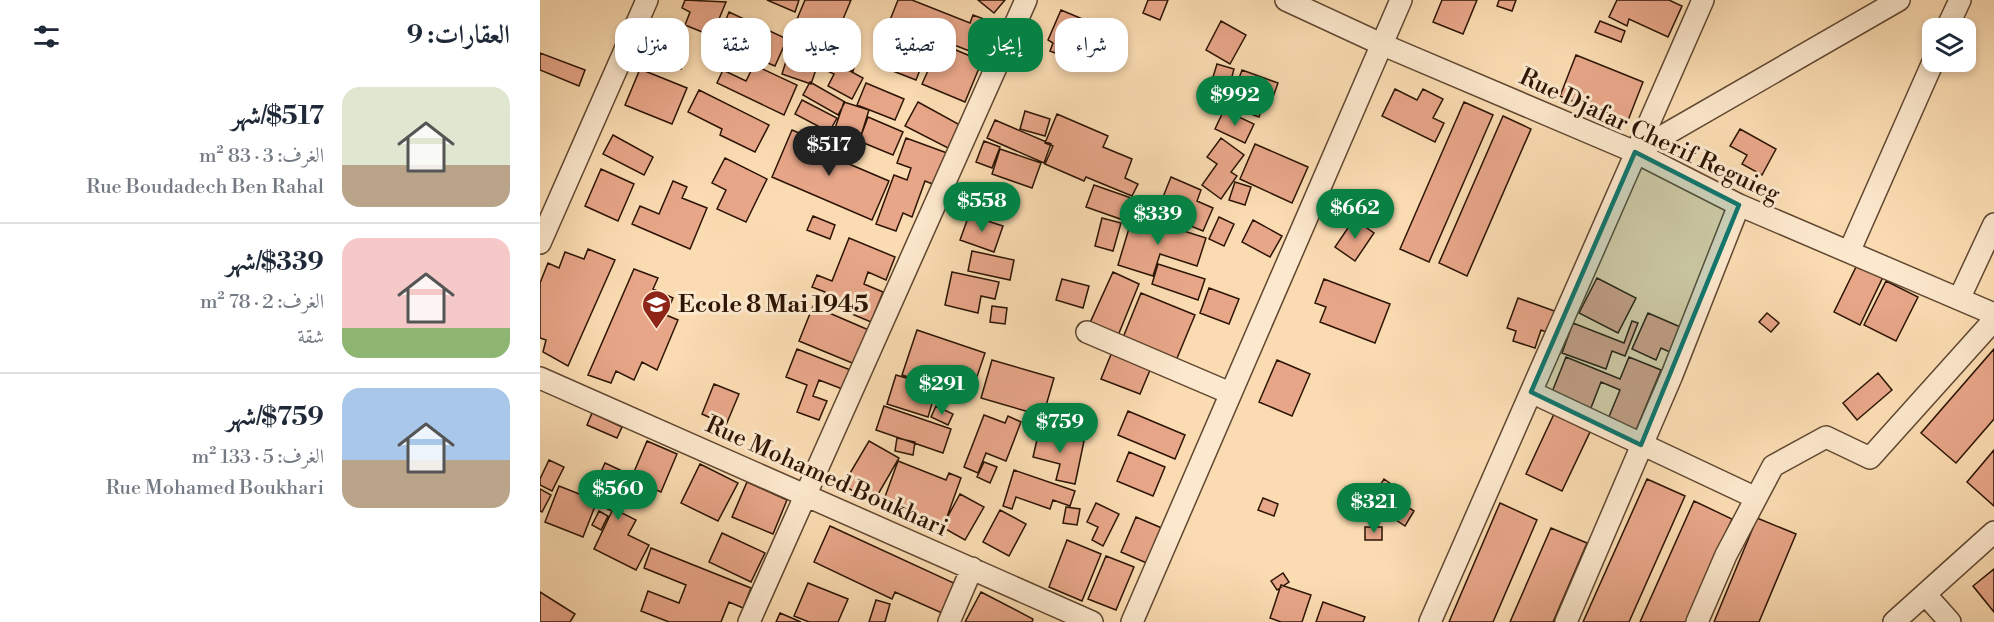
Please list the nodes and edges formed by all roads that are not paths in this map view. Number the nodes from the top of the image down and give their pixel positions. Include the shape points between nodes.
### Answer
1 (647, 0) edge
2 (1026, 0) edge
3 (1286, 0) edge
4 (1401, 0) edge
5 (1703, 0) edge
6 (1899, 0) edge
7 (1960, 0) edge
8 (1952, 18) edge
9 (1381, 44) junction
10 (1929, 72) edge
11 (1635, 152) junction
12 (1739, 206) junction
13 (1994, 224) edge
14 (540, 243) edge
15 (1849, 252) junction
16 (1959, 299) junction
17 (1994, 314) edge
18 (1994, 320) edge
19 (1087, 332) dead end
20 (540, 378) edge
21 (1531, 392) junction
22 (1230, 393) junction
23 (1641, 445) junction
24 (808, 495) junction
25 (1754, 497) junction
26 (1994, 532) edge
27 (972, 568) junction
28 (1925, 594) junction
29 (749, 622) edge
30 (950, 622) edge
31 (1092, 622) edge
32 (1132, 622) edge
33 (1430, 622) edge
34 (1566, 622) edge
35 (1697, 622) edge
36 (1894, 622) edge
37 (1950, 622) edge

1 - 14 street
2 - 24 street
3 - 9 street, Rue Djafar Cherif Reguieg
4 - 9 street
5 - 11 street
6 - 11 street
7 - 8 street
9 - 11 street, Rue Djafar Cherif Reguieg
9 - 22 street
10 - 15 street
11 - 12 street, Rue Djafar Cherif Reguieg
11 - 21 street
12 - 15 street, Rue Djafar Cherif Reguieg
12 - 23 street
13 - 16 street
15 - 16 street, Rue Djafar Cherif Reguieg
16 - 17 street, Rue Djafar Cherif Reguieg
18 - 25 street via 1870,458 1826,437 1773,466
19 - 22 street
20 - 24 street, Rue Mohamed Boukhari
21 - 23 street
21 - 33 street
22 - 32 street
23 - 25 street
23 - 34 street
24 - 27 street, Rue Mohamed Boukhari
24 - 29 street
25 - 35 street
26 - 28 street
27 - 30 street
27 - 31 street, Rue Mohamed Boukhari
28 - 36 street
28 - 37 street

